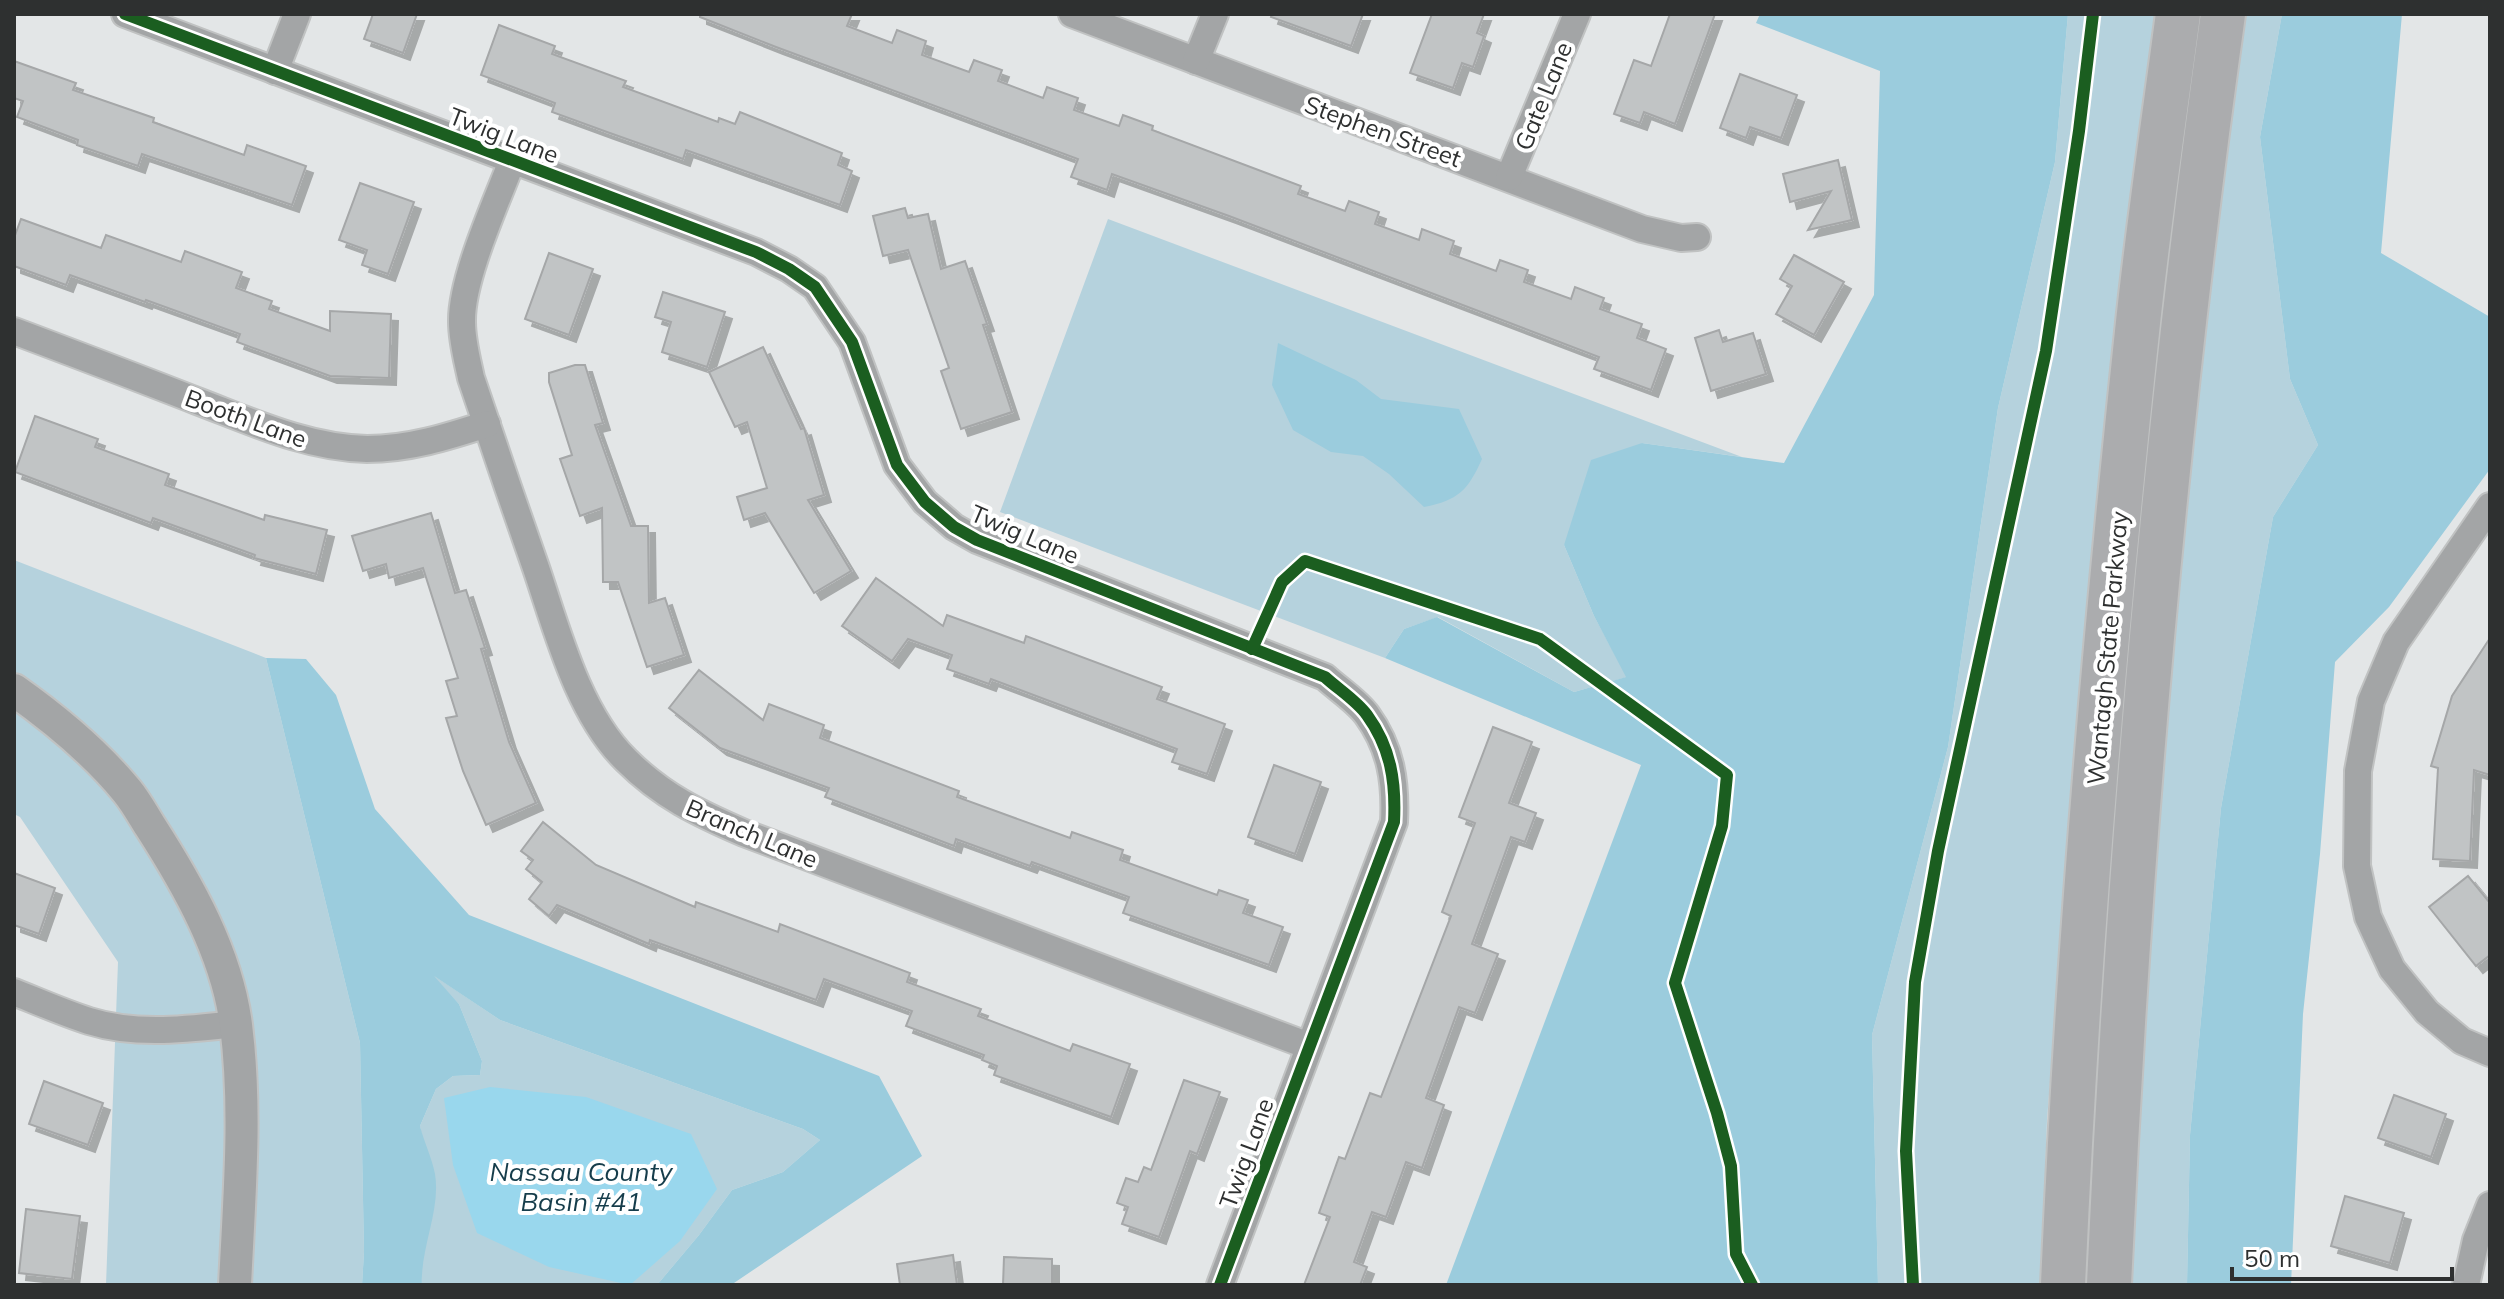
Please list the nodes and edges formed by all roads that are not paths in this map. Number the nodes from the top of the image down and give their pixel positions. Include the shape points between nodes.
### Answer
1 (125, 14) edge
2 (297, 14) edge
3 (1072, 14) edge
4 (1215, 14) edge
5 (1577, 14) edge
6 (2178, 14) edge
7 (2223, 14) edge
8 (1196, 61) junction
9 (275, 71) junction
10 (512, 161) junction
11 (1509, 177) junction
12 (1697, 237) dead end
13 (14, 331) edge
14 (487, 424) junction
15 (2490, 506) edge
16 (14, 690) edge
17 (14, 992) edge
18 (236, 1024) junction
19 (1309, 1046) junction
20 (2490, 1053) edge
21 (2490, 1205) edge
22 (235, 1285) edge
23 (1220, 1285) edge
24 (2063, 1285) edge
25 (2109, 1285) edge
26 (2466, 1285) edge

1 - 9 street, Twig Lane
2 - 9 street
3 - 8 street, Stephen Street
4 - 8 street
5 - 11 street, Gate Lane
6 - 24 highway, Wantagh State Parkway via 2137,329 2103,677
7 - 25 highway, Wantagh State Parkway via 2152,631 2126,963
8 - 11 street, Stephen Street
9 - 10 street, Twig Lane
10 - 14 street, Branch Lane via 472,270 462,319 471,378
10 - 19 street, Twig Lane via 756,252 815,287 852,342 897,465 925,502 954,527 1325,677 1366,713 1390,756 1394,822
11 - 12 street, Stephen Street via 1642,229
13 - 14 street, Booth Lane via 314,443 393,448
14 - 19 street, Branch Lane via 589,710 623,758 657,789 744,833
15 - 20 street via 2396,642 2371,701 2358,771 2357,866 2368,917 2392,969 2427,1012 2462,1041
16 - 18 street via 70,734 128,792 174,863 206,928 228,982
17 - 18 street via 91,1022 128,1028 167,1031
18 - 22 street via 242,1120
19 - 23 street, Twig Lane
21 - 26 street

